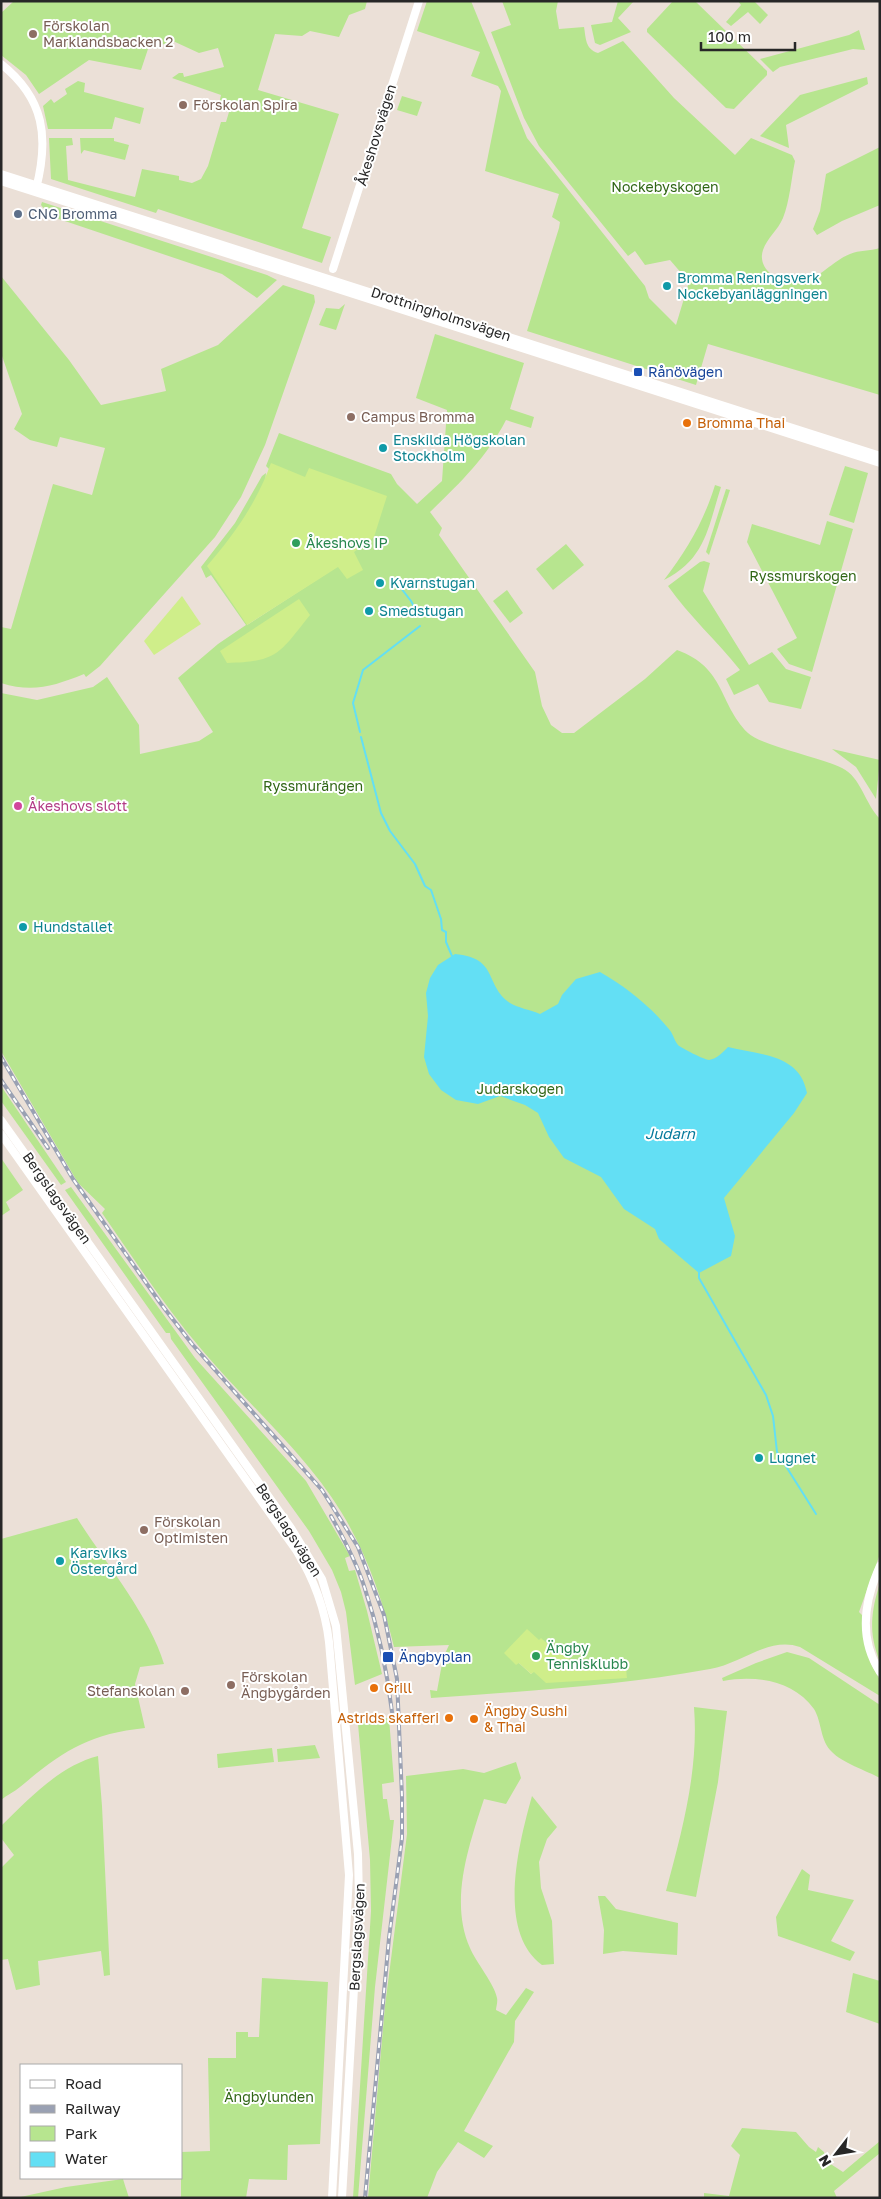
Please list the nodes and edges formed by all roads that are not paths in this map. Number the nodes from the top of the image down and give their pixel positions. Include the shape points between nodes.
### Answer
1 (419, 1) edge
2 (1, 64) edge
3 (1, 174) edge
4 (1, 181) edge
5 (37, 188) junction
6 (332, 269) dead end
7 (680, 395) junction
8 (880, 456) edge
9 (880, 463) edge
10 (1, 1120) edge
11 (1, 1134) edge
12 (880, 1566) edge
13 (880, 1672) edge
14 (345, 1713) junction
15 (336, 1714) junction
16 (332, 2198) edge
17 (342, 2198) edge

1 - 6 main road, Åkeshovsvägen
2 - 5 main road via 28,89 36,106 44,156
3 - 5 main road, Drottningholmsvägen
4 - 5 main road, Drottningholmsvägen
5 - 7 main road, Drottningholmsvägen
7 - 8 main road, Drottningholmsvägen
7 - 9 main road, Drottningholmsvägen
10 - 14 main road, Bergslagsvägen via 312,1560 327,1593 336,1626
11 - 15 main road, Bergslagsvägen via 306,1567 316,1587 327,1627
12 - 13 main road via 865,1612 866,1636
14 - 15 main road
14 - 17 main road, Bergslagsvägen via 359,1901
15 - 16 main road, Bergslagsvägen via 350,1898

